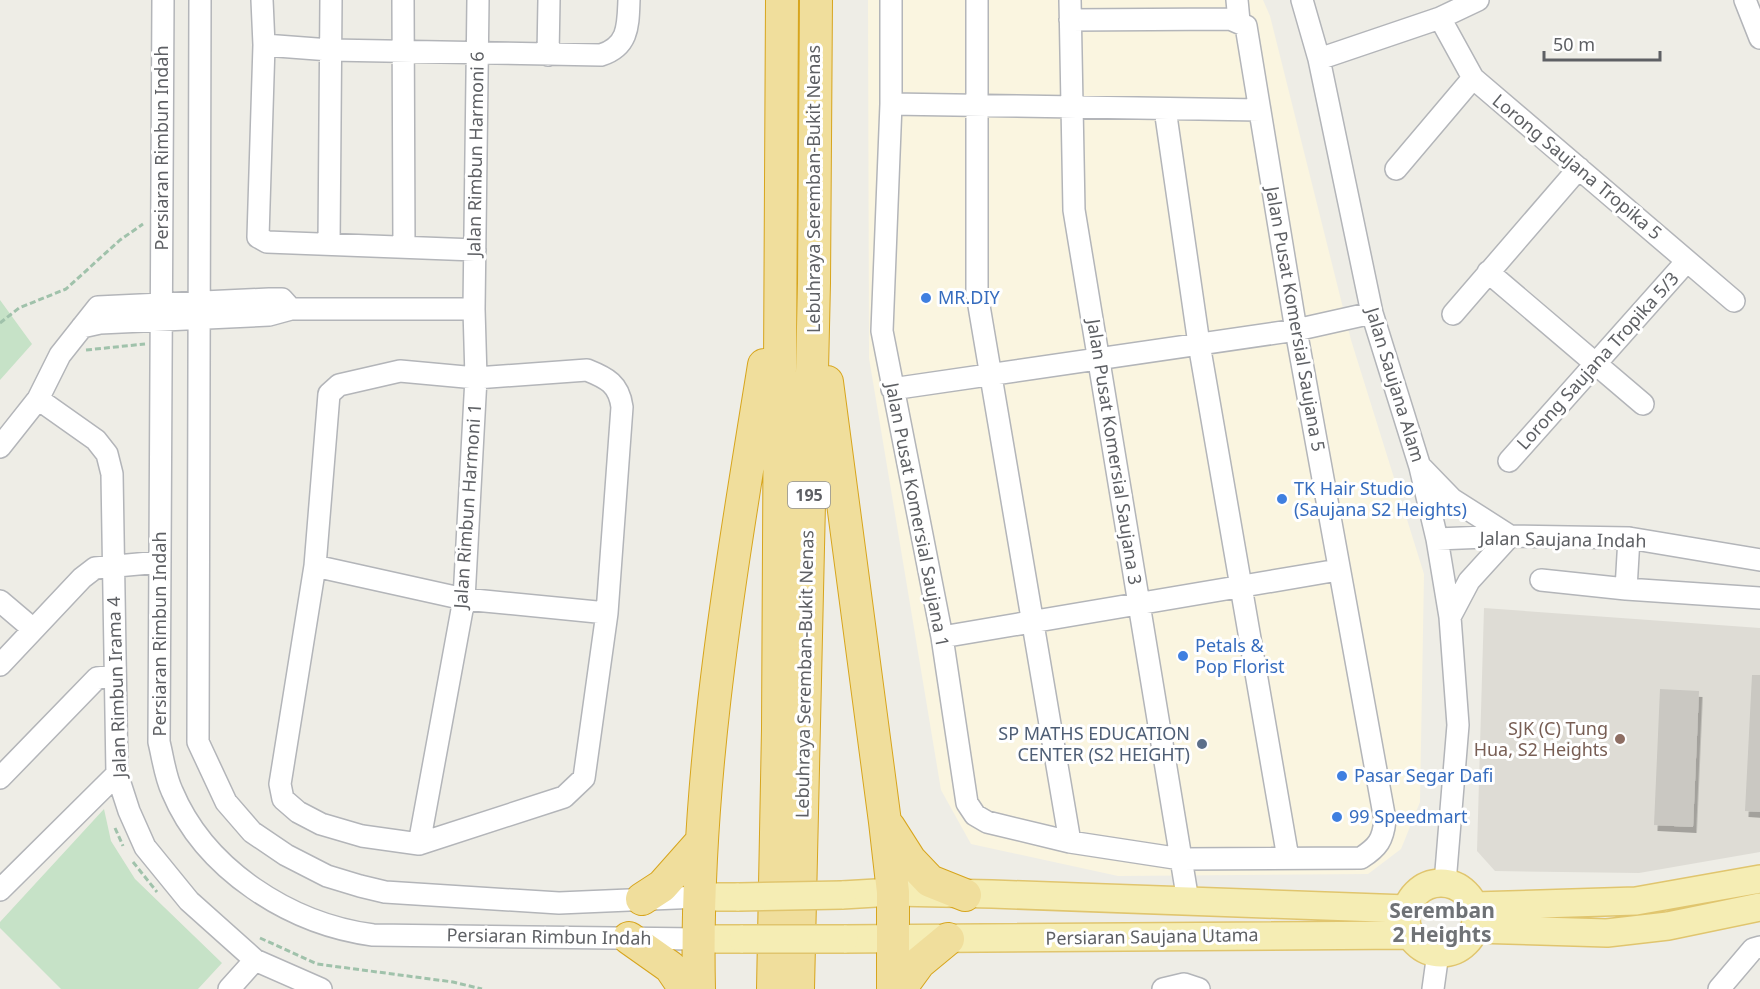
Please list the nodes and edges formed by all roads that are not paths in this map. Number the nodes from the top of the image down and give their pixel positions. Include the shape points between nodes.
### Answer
1 (163, 0) edge
2 (200, 0) edge
3 (262, 0) edge
4 (331, 0) edge
5 (403, 0) edge
6 (478, 0) edge
7 (549, 0) edge
8 (629, 0) edge
9 (782, 0) edge
10 (816, 0) edge
11 (891, 0) edge
12 (977, 0) edge
13 (1237, 0) edge
14 (1302, 0) edge
15 (1478, 0) edge
16 (1745, 0) edge
17 (1070, 10) edge
18 (1440, 18) junction
19 (1239, 21) junction
20 (1760, 38) edge
21 (264, 45) junction
22 (330, 50) junction
23 (403, 51) junction
24 (477, 53) junction
25 (548, 55) junction
26 (1319, 59) junction
27 (1473, 78) junction
28 (891, 104) junction
29 (977, 106) junction
30 (1071, 107) junction
31 (1165, 109) junction
32 (1260, 110) junction
33 (1579, 168) junction
34 (1396, 169) dead end
35 (329, 244) junction
36 (404, 247) junction
37 (475, 250) junction
38 (1688, 261) junction
39 (779, 266) junction
40 (1488, 272) junction
41 (814, 283) junction
42 (1734, 301) dead end
43 (474, 309) junction
44 (199, 310) junction
45 (162, 313) junction
46 (1372, 313) junction
47 (1453, 314) dead end
48 (1296, 330) junction
49 (1198, 344) junction
50 (1098, 359) junction
51 (1596, 364) junction
52 (991, 374) junction
53 (476, 378) junction
54 (892, 389) junction
55 (38, 399) junction
56 (1643, 404) dead end
57 (0, 447) edge
58 (1509, 461) dead end
59 (1420, 467) junction
60 (1510, 536) junction
61 (1629, 538) junction
62 (1437, 539) junction
63 (1760, 560) edge
64 (160, 562) junction
65 (122, 564) junction
66 (315, 566) junction
67 (1338, 570) junction
68 (1541, 580) dead end
69 (1242, 586) junction
70 (1626, 589) junction
71 (1760, 597) edge
72 (464, 599) junction
73 (0, 601) edge
74 (1139, 603) junction
75 (607, 613) junction
76 (1450, 617) junction
77 (1032, 622) junction
78 (33, 629) junction
79 (942, 637) junction
80 (0, 665) edge
81 (116, 676) junction
82 (117, 774) junction
83 (0, 778) edge
84 (885, 822) junction
85 (701, 842) junction
86 (1070, 842) junction
87 (419, 844) junction
88 (1288, 858) junction
89 (1181, 859) junction
90 (1760, 879) edge
91 (1445, 882) junction
92 (0, 890) edge
93 (892, 892) junction
94 (965, 895) junction
95 (699, 897) junction
96 (642, 899) junction
97 (1188, 901) junction
98 (1760, 907) edge
99 (1474, 918) junction
100 (1408, 922) junction
101 (629, 938) junction
102 (697, 939) junction
103 (894, 939) junction
104 (948, 939) junction
105 (1760, 947) edge
106 (1438, 953) junction
107 (255, 960) junction
108 (229, 989) edge
109 (321, 989) edge
110 (685, 989) edge
111 (699, 989) edge
112 (773, 989) edge
113 (798, 989) edge
114 (893, 989) edge
115 (900, 989) edge
116 (1163, 989) edge
117 (1199, 989) edge
118 (1433, 989) edge
119 (1719, 989) edge

1 - 45 street, Persiaran Rimbun Indah
2 - 44 street, Persiaran Rimbun Indah
3 - 21 street
4 - 22 street
5 - 23 street
6 - 24 street, Jalan Rimbun Harmoni 6
7 - 25 street
8 - 25 street via 628,32 613,51 601,55
9 - 39 highway, Lebuhraya Seremban-Bukit Nenas / 195
10 - 41 highway, Lebuhraya Seremban-Bukit Nenas / 195
11 - 28 street, Jalan Pusat Komersial Saujana 1
12 - 29 street
13 - 19 street, Jalan Pusat Komersial Saujana 5
14 - 26 street, Jalan Saujana Alam
15 - 18 street
16 - 20 street
17 - 19 street
17 - 30 street, Jalan Pusat Komersial Saujana 3
18 - 26 street
18 - 27 street, Lorong Saujana Tropika 5
19 - 32 street, Jalan Pusat Komersial Saujana 5 via 1245,26
21 - 22 street
21 - 35 street via 258,237 267,242
22 - 23 street
22 - 35 street
23 - 24 street
23 - 36 street
24 - 25 street
24 - 37 street, Jalan Rimbun Harmoni 6
26 - 46 street, Jalan Saujana Alam
27 - 33 street, Lorong Saujana Tropika 5
27 - 34 street
28 - 29 street
28 - 54 street, Jalan Pusat Komersial Saujana 1 via 882,331
29 - 30 street
29 - 52 street via 976,294
30 - 31 street
30 - 50 street, Jalan Pusat Komersial Saujana 3 via 1074,210
31 - 32 street
31 - 49 street
32 - 48 street, Jalan Pusat Komersial Saujana 5
33 - 38 street, Lorong Saujana Tropika 5
33 - 40 street
35 - 36 street
36 - 37 street
37 - 43 street, Jalan Rimbun Harmoni 6
38 - 42 street, Lorong Saujana Tropika 5
38 - 51 street, Lorong Saujana Tropika 5/3
39 - 85 highway via 730,579
39 - 112 highway, Lebuhraya Seremban-Bukit Nenas / 195
40 - 47 street
40 - 51 street
41 - 84 highway
41 - 113 highway, Lebuhraya Seremban-Bukit Nenas / 195
43 - 44 street via 291,309 279,314
43 - 53 street, Jalan Rimbun Harmoni 1
44 - 45 street
44 - 96 street, Persiaran Rimbun Indah via 198,742 226,802 252,832 286,855 327,876 385,892 558,903
45 - 55 street via 82,327 60,355
45 - 64 street, Persiaran Rimbun Indah
46 - 48 street
46 - 59 street, Jalan Saujana Alam
48 - 49 street
48 - 67 street, Jalan Pusat Komersial Saujana 5
49 - 50 street
49 - 69 street
50 - 52 street
50 - 74 street, Jalan Pusat Komersial Saujana 3
51 - 56 street
51 - 58 street, Lorong Saujana Tropika 5/3
52 - 54 street
52 - 77 street
53 - 66 street via 400,371 339,385 329,394
53 - 72 street, Jalan Rimbun Harmoni 1
53 - 75 street via 586,370 605,377 620,393
54 - 79 street, Jalan Pusat Komersial Saujana 1
55 - 57 street
55 - 65 street, Jalan Rimbun Irama 4 via 96,440 107,454
59 - 60 street via 1452,499
59 - 62 street, Jalan Saujana Alam
60 - 61 street, Jalan Saujana Indah
60 - 62 street, Jalan Saujana Indah
60 - 76 street via 1469,581
61 - 63 street, Jalan Saujana Indah
61 - 70 street
62 - 76 street, Jalan Saujana Alam
64 - 65 street
64 - 101 street, Persiaran Rimbun Indah via 159,742 171,790 187,821 209,850 245,882 276,902 343,931 373,935
65 - 78 street via 95,568
65 - 81 street, Jalan Rimbun Irama 4
66 - 72 street
66 - 87 street via 280,784 284,799 321,824 362,836
67 - 69 street
67 - 88 street, Jalan Pusat Komersial Saujana 5 via 1385,820 1384,836 1377,848 1361,858
68 - 70 street
69 - 74 street
69 - 88 street
70 - 71 street
72 - 75 street
72 - 87 street, Jalan Rimbun Harmoni 1
73 - 78 street
74 - 77 street
74 - 89 street, Jalan Pusat Komersial Saujana 3
75 - 87 street via 584,778 564,797
76 - 91 street, Jalan Saujana Alam via 1458,725
77 - 79 street
77 - 86 street
78 - 80 street
79 - 86 street, Jalan Pusat Komersial Saujana 1 via 967,803 975,815 987,822
81 - 82 street, Jalan Rimbun Irama 4
81 - 83 street via 97,678
82 - 92 street
82 - 107 street, Jalan Rimbun Irama 4 via 145,847 196,908
84 - 93 highway
84 - 94 highway via 910,860 930,881
85 - 95 highway
85 - 96 highway via 662,886
86 - 89 street, Jalan Pusat Komersial Saujana 1
88 - 89 street, Jalan Pusat Komersial Saujana 5
89 - 97 street, Jalan Pusat Komersial Saujana 3
90 - 99 main road via 1636,901
91 - 99 main road via 1463,890
91 - 100 main road via 1421,889
93 - 94 main road, Persiaran Saujana Utama
93 - 95 main road, Persiaran Saujana Utama, bridge
93 - 103 highway
94 - 97 main road, Persiaran Saujana Utama
95 - 96 street, Persiaran Rimbun Indah
95 - 102 highway
97 - 100 main road, Persiaran Saujana Utama
98 - 99 main road via 1668,926 1607,933
99 - 106 main road via 1460,947
100 - 104 main road, Persiaran Saujana Utama
100 - 106 main road via 1417,944
101 - 102 street, Persiaran Rimbun Indah
101 - 110 highway via 670,967
102 - 103 main road, Persiaran Saujana Utama, bridge
102 - 111 highway
103 - 104 main road, Persiaran Saujana Utama
103 - 114 highway
104 - 115 highway via 919,963
105 - 119 street
106 - 118 street
107 - 108 street
107 - 109 street
116 - 117 street via 1184,984

